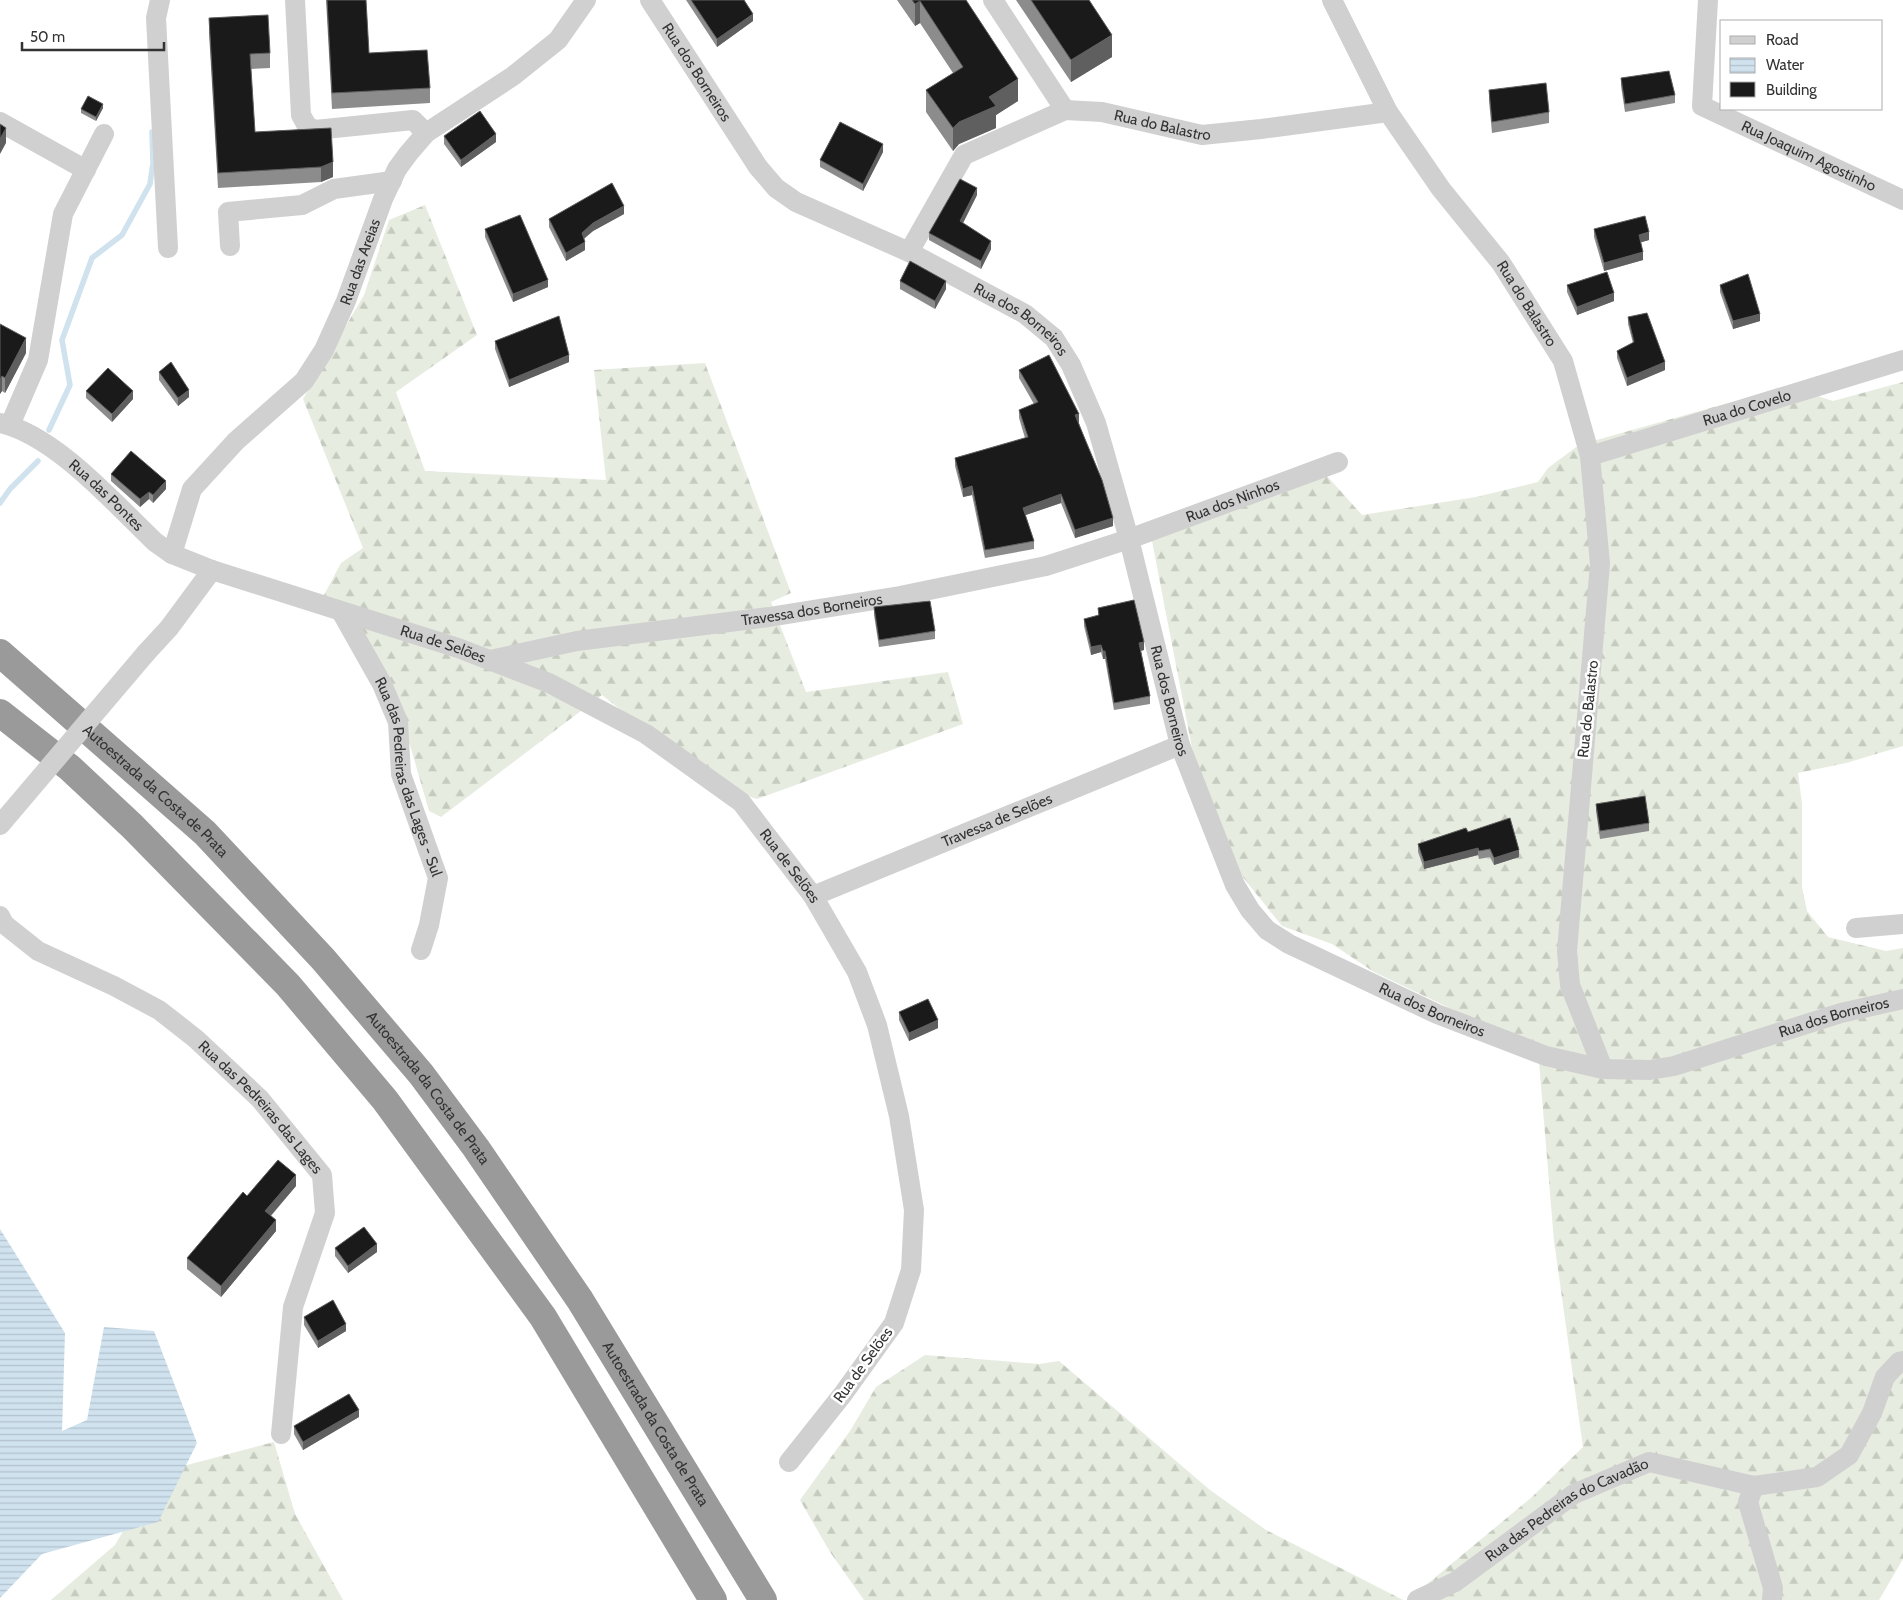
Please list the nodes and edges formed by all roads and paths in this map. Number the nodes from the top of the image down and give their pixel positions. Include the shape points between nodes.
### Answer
1 (160, 0) edge
2 (295, 0) edge
3 (586, 0) edge
4 (650, 0) edge
5 (993, 0) edge
6 (1332, 0) edge
7 (1708, 0) edge
8 (1065, 110) junction
9 (1388, 112) junction
10 (0, 122) edge
11 (426, 133) junction
12 (104, 134) dead end
13 (86, 170) junction
14 (392, 181) junction
15 (1903, 200) edge
16 (230, 246) dead end
17 (168, 248) dead end
18 (909, 252) junction
19 (1903, 360) edge
20 (5, 424) edge
21 (1590, 456) junction
22 (1338, 462) dead end
23 (1129, 539) junction
24 (172, 554) junction
25 (212, 570) junction
26 (342, 613) junction
27 (0, 652) edge
28 (490, 660) junction
29 (0, 713) edge
30 (1180, 746) junction
31 (0, 825) edge
32 (813, 896) junction
33 (0, 916) edge
34 (1903, 924) edge
35 (1856, 928) dead end
36 (422, 950) dead end
37 (1903, 999) edge
38 (1603, 1069) junction
39 (1903, 1361) edge
40 (281, 1434) dead end
41 (789, 1462) dead end
42 (1754, 1486) junction
43 (713, 1600) edge
44 (763, 1600) edge
45 (1417, 1600) edge
46 (1772, 1600) edge

1 - 17 street via 156,18
2 - 11 street via 301,115 307,126 315,130 413,120
3 - 11 street, Rua das Areias via 558,40 513,76
4 - 18 street, Rua dos Borneiros via 758,167 776,188 796,202
5 - 8 street
6 - 9 street
7 - 15 street, Rua Joaquim Agostinho via 1702,106
8 - 9 street, Rua do Balastro via 1102,112 1202,135
8 - 18 street, Rua do Balastro via 964,155
9 - 21 street, Rua do Balastro via 1441,189 1502,263 1562,361
10 - 13 street
11 - 14 street, Rua das Areias via 408,154
12 - 13 street
13 - 20 street via 63,214 38,360
14 - 16 street via 334,189 302,205 228,212
14 - 24 street, Rua das Areias via 324,350 304,381 236,441 192,489
18 - 23 street, Rua dos Borneiros via 1025,314 1054,338 1071,365 1096,422
19 - 21 street, Rua do Covelo
20 - 24 street, Rua das Pontes via 51,446
21 - 38 street, Rua do Balastro via 1600,564 1566,951 1570,985
22 - 23 street, Rua dos Ninhos
23 - 28 street, Travessa dos Borneiros via 1046,566 900,596 769,617 577,641
23 - 30 street, Rua dos Borneiros
24 - 25 street, Rua das Pontes
25 - 26 street, Rua de Selões
25 - 31 street, bridge via 169,628
26 - 28 street, Rua de Selões
26 - 36 street, Rua das Pedreiras das Lages - Sul via 382,684 398,722 401,774 438,878
27 - 44 highway, Autoestrada da Costa de Prata via 206,833 323,959 420,1074 476,1148 580,1300
28 - 32 street, Rua de Selões via 549,683 646,734 741,802
29 - 43 highway via 70,768 132,826 288,984 385,1100 543,1317
30 - 32 street, Travessa de Selões
30 - 38 street, Rua dos Borneiros via 1235,886 1267,930 1289,944 1437,1014 1546,1056
32 - 41 street, Rua de Selões via 858,972 877,1025 899,1116 914,1210 911,1270 894,1323
33 - 40 street, Rua das Pedreiras das Lages via 4,924 38,951 159,1010 196,1039 260,1099 322,1175 325,1213 293,1307
34 - 35 street
37 - 38 street, Rua dos Borneiros via 1841,1013 1674,1066 1650,1070
39 - 42 street, Rua das Pedreiras do Cavadão via 1885,1377 1872,1413 1849,1455 1817,1477
42 - 45 street, Rua das Pedreiras do Cavadão via 1649,1462 1574,1494 1455,1582
42 - 46 street via 1748,1502 1773,1588

